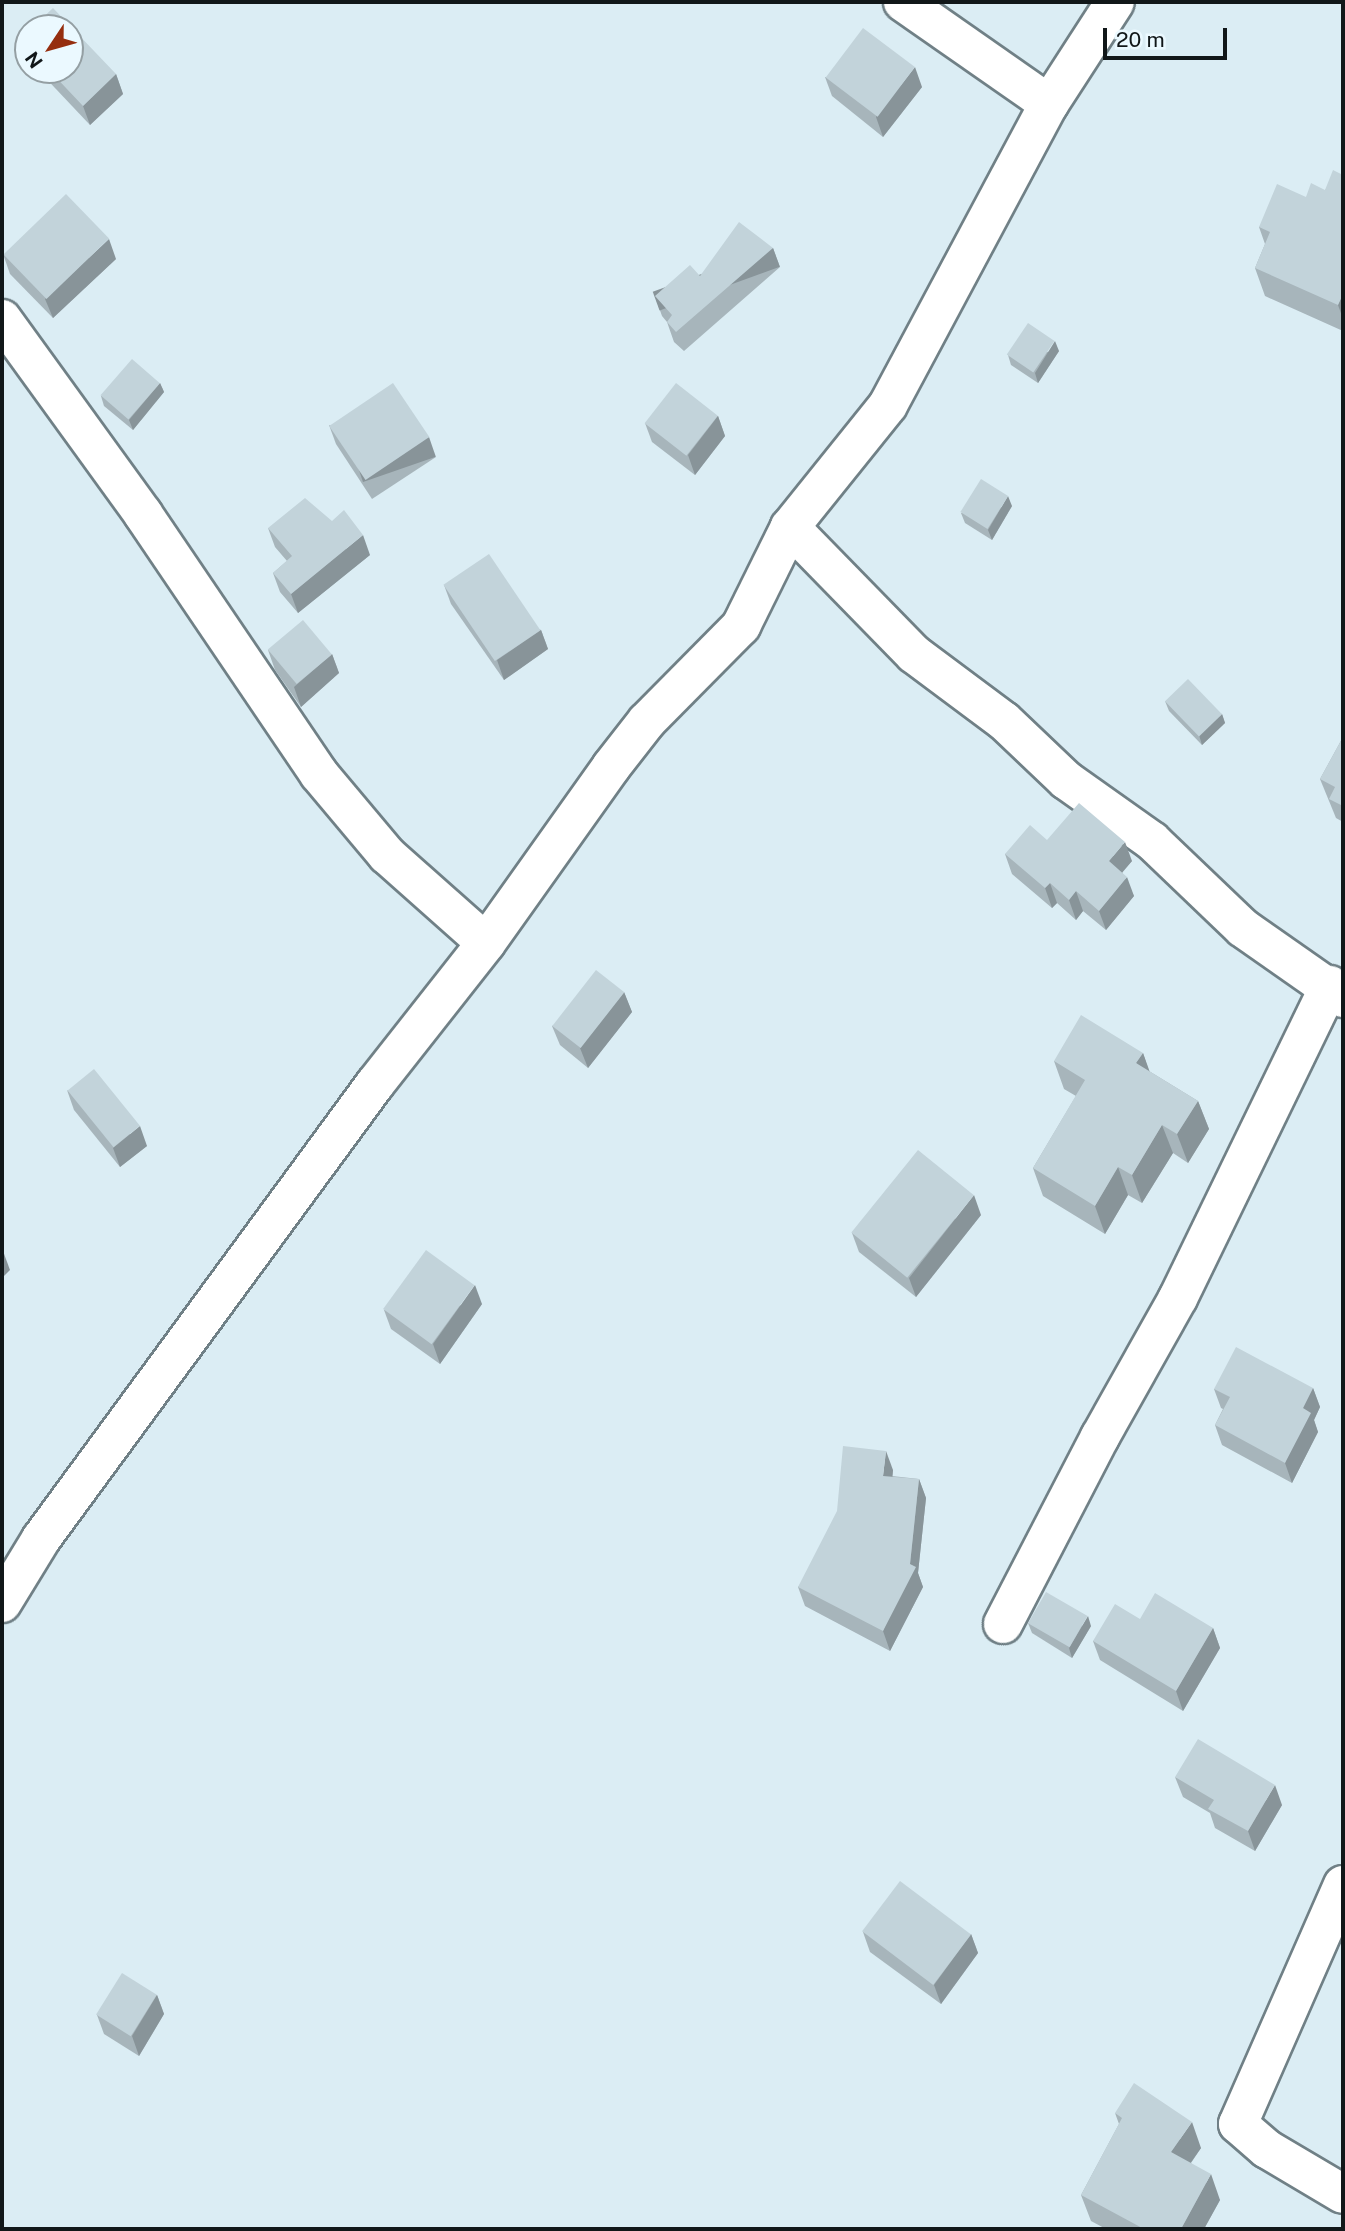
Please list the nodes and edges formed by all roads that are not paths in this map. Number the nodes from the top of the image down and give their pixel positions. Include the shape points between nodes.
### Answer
1 (903, 2) edge
2 (1115, 2) edge
3 (1049, 104) junction
4 (2, 319) edge
5 (790, 527) junction
6 (486, 943) junction
7 (1336, 991) edge
8 (2, 1604) edge
9 (1003, 1624) dead end
10 (1343, 1885) edge
11 (1343, 2194) edge

1 - 3 street
2 - 3 street
3 - 5 street via 888,405
4 - 6 street via 144,514 319,774 387,855
5 - 6 street via 741,626 640,730
5 - 7 street via 914,654 1004,721 1066,780 1152,841 1243,928
6 - 8 street via 375,1084 41,1539
7 - 9 street
10 - 11 street via 1238,2124 1267,2149

